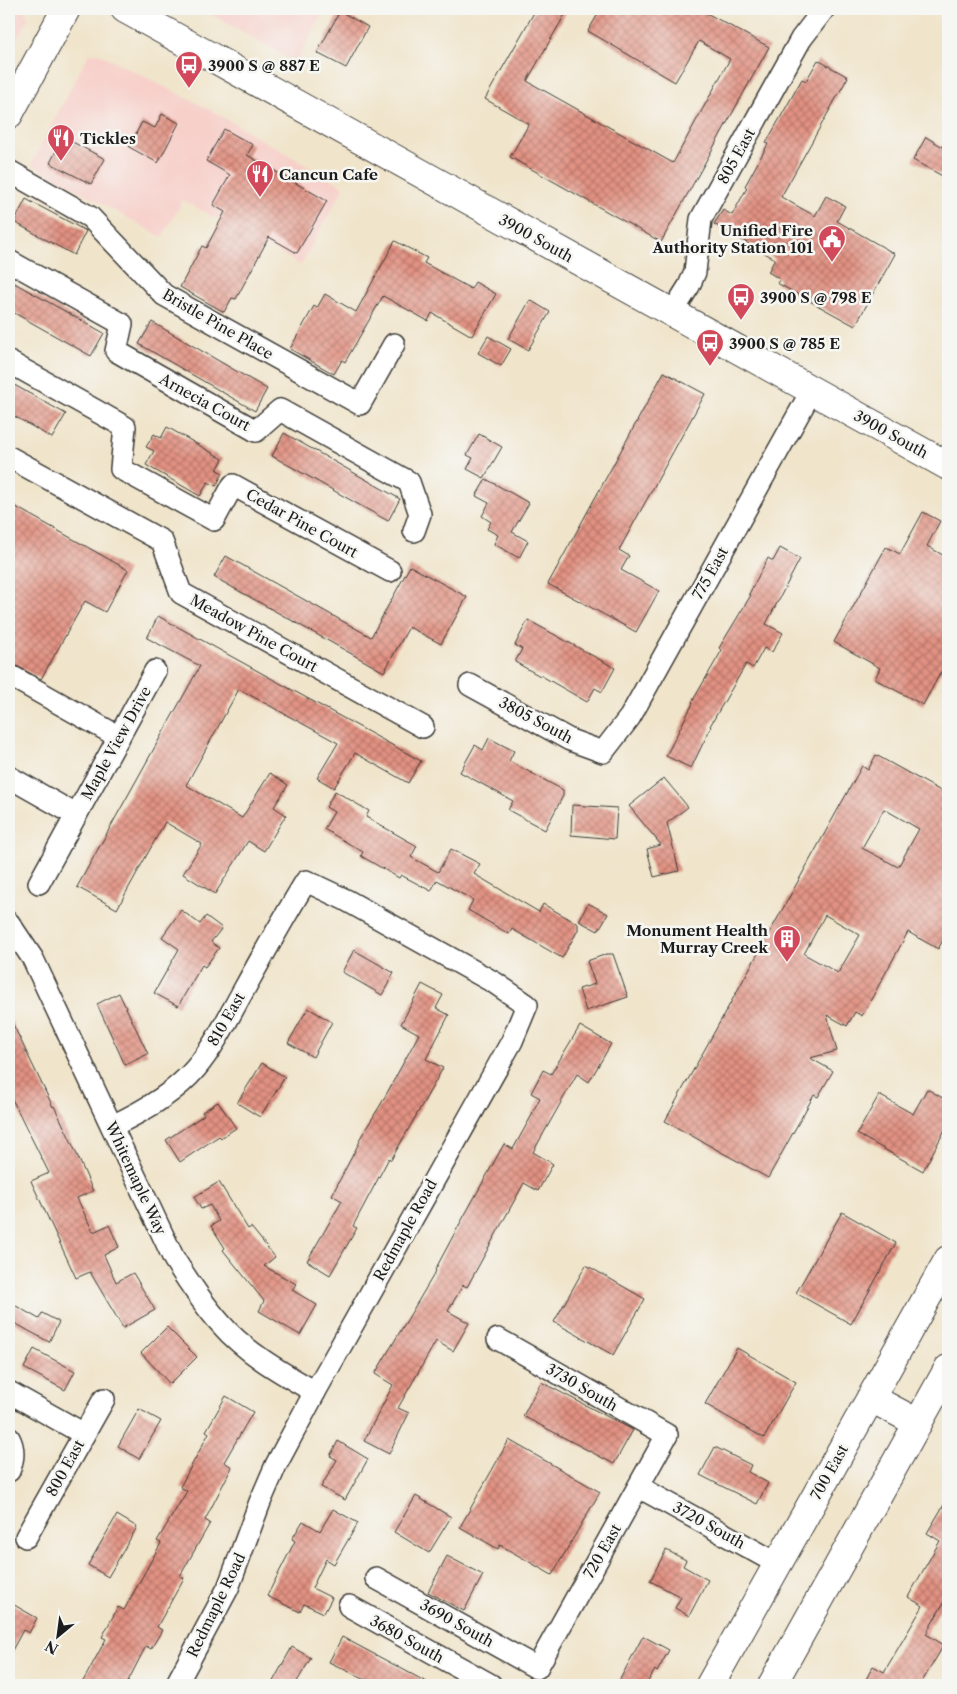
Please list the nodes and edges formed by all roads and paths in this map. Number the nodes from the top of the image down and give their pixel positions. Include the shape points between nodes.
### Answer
1 (66, 9) edge
2 (125, 9) edge
3 (823, 9) edge
4 (9, 114) edge
5 (9, 171) edge
6 (9, 261) edge
7 (672, 313) junction
8 (394, 344) dead end
9 (9, 362) edge
10 (812, 390) junction
11 (9, 457) edge
12 (948, 466) edge
13 (414, 531) dead end
14 (390, 571) dead end
15 (156, 671) dead end
16 (9, 675) edge
17 (470, 685) dead end
18 (423, 727) dead end
19 (120, 737) junction
20 (603, 752) joint
21 (9, 777) edge
22 (76, 815) junction
23 (306, 880) joint
24 (39, 883) dead end
25 (9, 923) edge
26 (112, 1126) junction
27 (948, 1260) edge
28 (498, 1339) dead end
29 (948, 1369) edge
30 (9, 1392) edge
31 (315, 1392) junction
32 (871, 1398) junction
33 (104, 1399) dead end
34 (918, 1423) junction
35 (84, 1434) junction
36 (667, 1435) joint
37 (11, 1443) edge
38 (9, 1471) edge
39 (639, 1487) junction
40 (26, 1538) dead end
41 (778, 1564) junction
42 (376, 1578) dead end
43 (349, 1606) dead end
44 (537, 1668) joint
45 (176, 1685) edge
46 (491, 1685) edge
47 (710, 1685) edge
48 (772, 1685) edge

1 - 4 main road
2 - 7 main road, 3900 South
3 - 7 street, 805 East via 801,38 701,219 695,272
5 - 8 street, Bristle Pine Place via 90,217 164,295 360,404
6 - 13 street, Arnecia Court via 122,324 116,352 256,430 280,410 409,482 420,514
7 - 10 main road, 3900 South
9 - 14 street, Cedar Pine Court via 125,427 121,469 214,520 233,485
10 - 12 main road, 3900 South
10 - 20 street, 775 East via 630,717
11 - 18 street, Meadow Pine Court via 162,541 181,593
15 - 19 street, Maple View Drive
16 - 19 street
17 - 20 street, 3805 South via 570,740
19 - 22 street, Maple View Drive
21 - 22 street, Maple View Drive
22 - 24 street, Maple View Drive
23 - 26 street, 810 East via 196,1068 174,1089
23 - 31 street, Redmaple Road via 496,983 527,1005 512,1040
25 - 26 street, Whitemaple Way via 33,958
26 - 31 street, Whitemaple Way via 174,1258 192,1287 222,1326 278,1370
27 - 32 main road, 700 East
28 - 36 street, 3730 South
29 - 34 main road
30 - 35 street
31 - 45 street, Redmaple Road via 276,1465 228,1588
32 - 34 main road
32 - 41 main road, 700 East
33 - 35 street, 800 East
34 - 48 main road
35 - 40 street, 800 East
36 - 39 street, 720 East
37 - 38 street via 13,1461
39 - 41 street, 3720 South
39 - 44 street, 720 East
41 - 47 main road, 700 East
42 - 44 street, 3690 South
43 - 46 street, 3680 South

